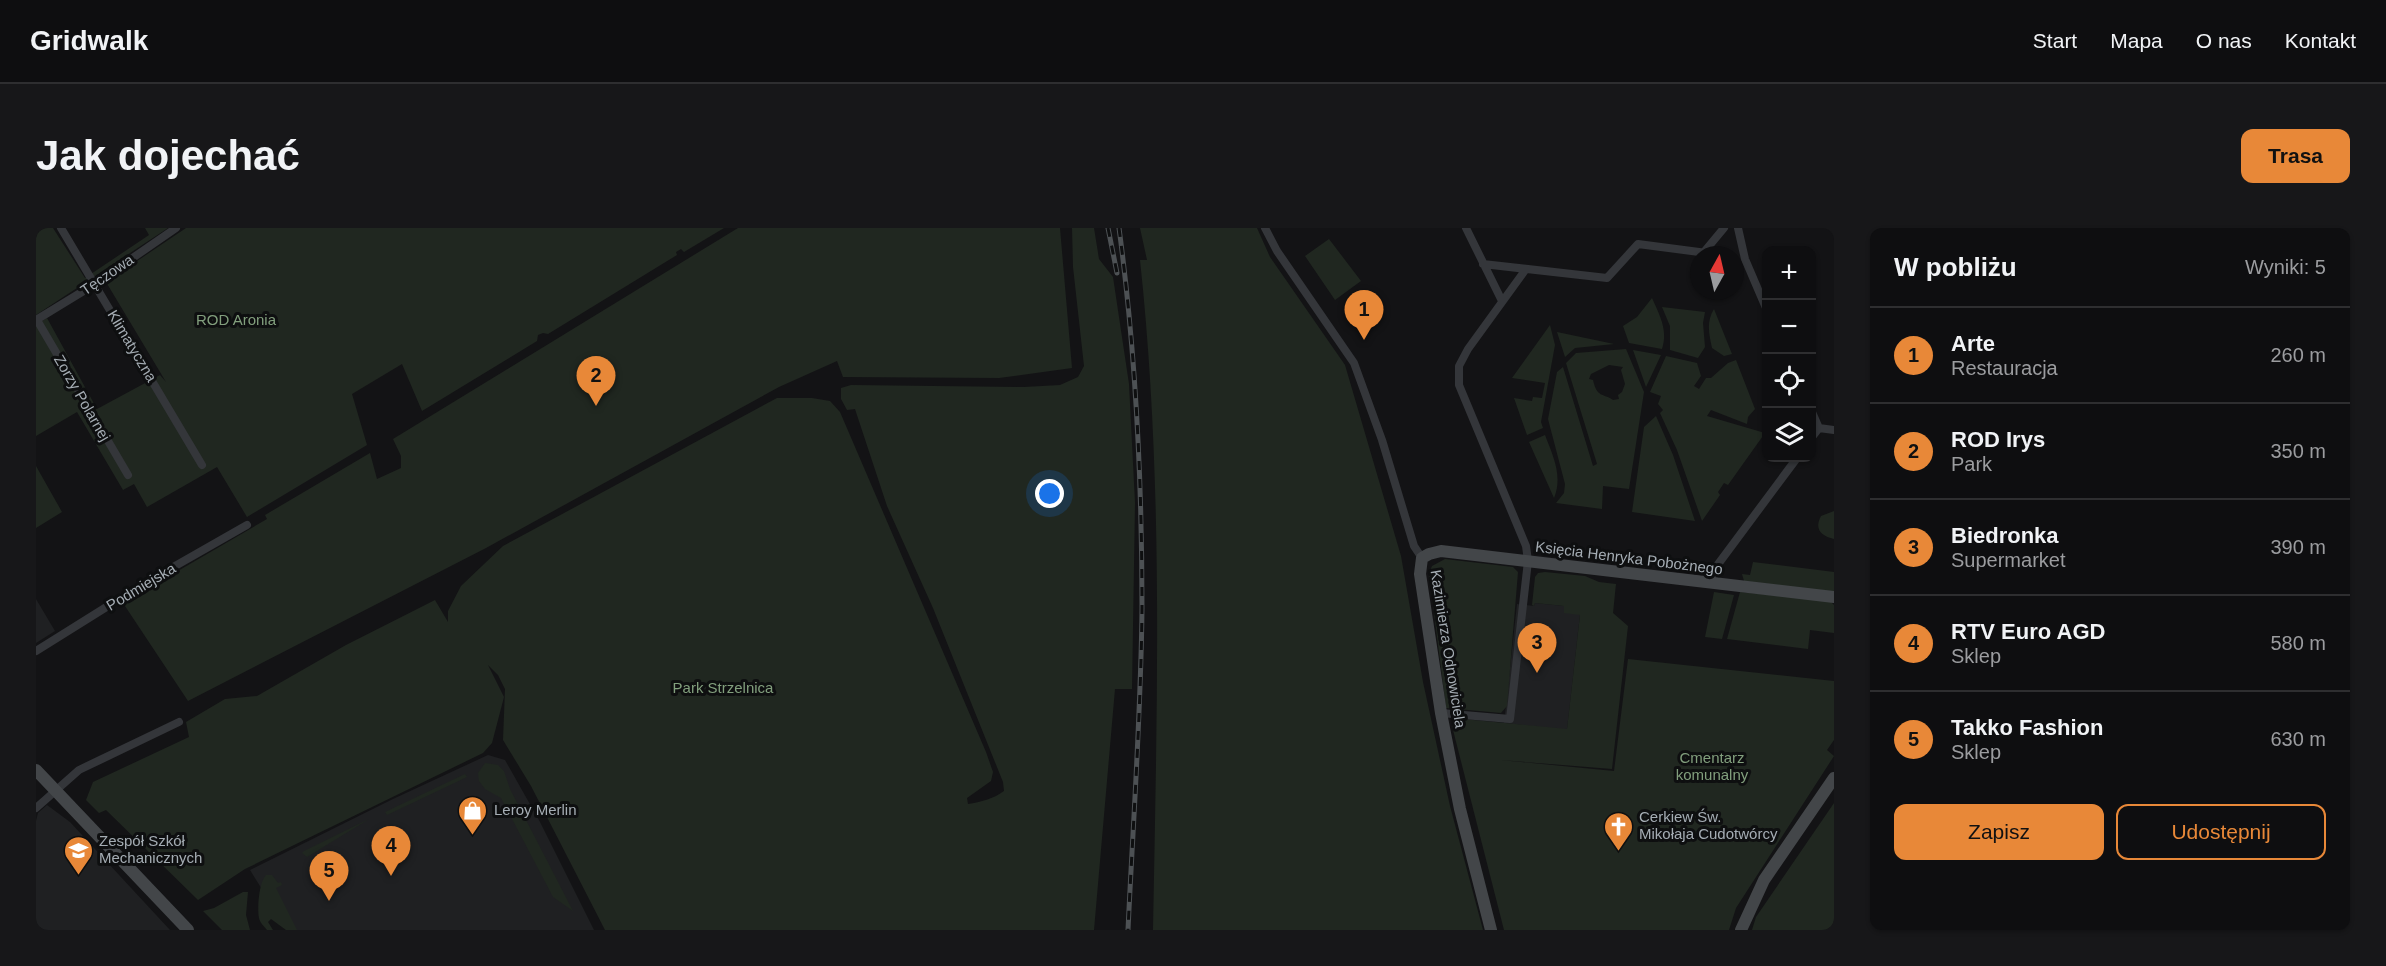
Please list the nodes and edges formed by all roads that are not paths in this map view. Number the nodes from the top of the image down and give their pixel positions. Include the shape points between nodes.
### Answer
1 (61, 228) edge
2 (176, 228) edge
3 (1265, 228) edge
4 (1466, 228) edge
5 (1724, 228) edge
6 (1738, 228) edge
7 (1709, 246) edge
8 (1690, 250) edge
9 (1745, 259) joint
10 (1483, 264) junction
11 (1526, 269) junction
12 (95, 284) junction
13 (1763, 300) edge
14 (1502, 301) junction
15 (36, 320) edge
16 (1816, 421) edge
17 (1819, 428) junction
18 (1834, 430) edge
19 (1816, 432) edge
20 (1794, 462) edge
21 (202, 465) dead end
22 (128, 475) dead end
23 (247, 525) dead end
24 (1422, 558) junction
25 (1528, 561) junction
26 (1711, 583) junction
27 (1834, 597) edge
28 (36, 651) edge
29 (1442, 713) junction
30 (179, 722) dead end
31 (36, 770) edge
32 (1834, 778) edge
33 (55, 790) junction
34 (36, 808) edge
35 (188, 930) edge
36 (1491, 930) edge
37 (1742, 930) edge

1 - 12 street, Klimatyczna
2 - 12 street, Tęczowa
3 - 24 street, Kazimierza Odnowiciela via 1354,363 1370,401 1414,546
4 - 10 street
5 - 7 street
6 - 9 street
8 - 11 street via 1638,244 1607,278
9 - 13 street
10 - 11 street
10 - 14 street
11 - 14 street
12 - 15 street, Tęczowa
12 - 21 street, Klimatyczna
14 - 25 street via 1459,366 1459,385 1526,546
15 - 22 street, Zorzy Polarnej
16 - 17 street
17 - 18 street
17 - 19 street
20 - 26 street via 1713,571
23 - 28 street, Podmiejska
24 - 25 street, Księcia Henryka Pobożnego via 1441,551
24 - 29 street, Kazimierza Odnowiciela via 1420,574
25 - 26 street, Księcia Henryka Pobożnego
25 - 29 street via 1510,719
26 - 27 street, Księcia Henryka Pobożnego
29 - 36 street, Kazimierza Odnowiciela via 1460,809
30 - 33 street via 79,770
31 - 33 street
32 - 37 street via 1764,880
33 - 34 street
33 - 35 street

